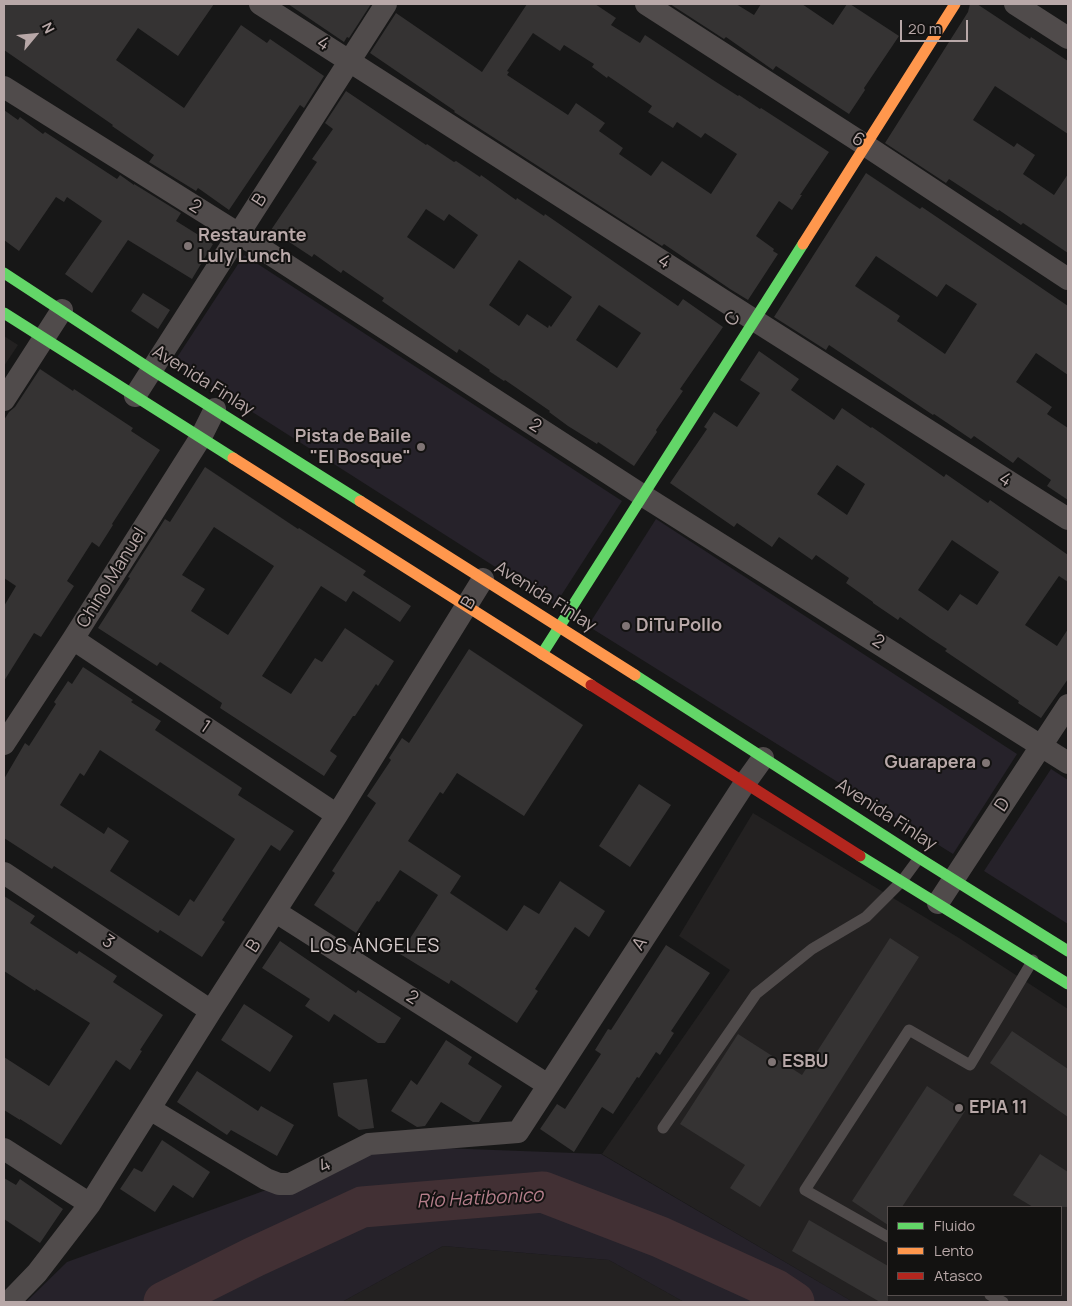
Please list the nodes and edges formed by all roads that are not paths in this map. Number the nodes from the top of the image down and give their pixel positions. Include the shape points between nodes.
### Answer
1 (260, 4) edge
2 (386, 4) edge
3 (646, 4) edge
4 (955, 4) edge
5 (1015, 4) edge
6 (1068, 38) edge
7 (349, 61) junction
8 (4, 87) edge
9 (865, 145) junction
10 (239, 234) junction
11 (4, 273) edge
12 (1068, 278) edge
13 (62, 310) junction
14 (7, 318) edge
15 (754, 320) junction
16 (43, 338) junction
17 (152, 370) junction
18 (135, 396) junction
19 (4, 400) edge
20 (215, 410) junction
21 (201, 437) junction
22 (642, 495) junction
23 (1068, 519) edge
24 (484, 579) junction
25 (466, 608) junction
26 (558, 626) junction
27 (73, 639) junction
28 (542, 654) junction
29 (1068, 705) edge
30 (4, 744) edge
31 (1042, 746) junction
32 (763, 758) junction
33 (1068, 763) edge
34 (745, 783) junction
35 (337, 815) junction
36 (919, 858) junction
37 (4, 873) edge
38 (954, 879) junction
39 (902, 881) junction
40 (938, 903) junction
41 (276, 912) junction
42 (1038, 949) junction
43 (1068, 951) edge
44 (1068, 984) edge
45 (211, 1011) junction
46 (548, 1085) junction
47 (150, 1109) junction
48 (663, 1128) dead end
49 (518, 1132) joint
50 (4, 1150) edge
51 (90, 1204) junction
52 (887, 1236) edge
53 (992, 1296) edge
54 (9, 1302) edge
55 (1003, 1302) edge

1 - 7 street, 4
2 - 7 street, B
3 - 9 street, 6
4 - 9 main road, C
5 - 6 street
7 - 10 street, B
7 - 15 street, 4
8 - 10 street, 2
9 - 12 street, 6
9 - 15 main road, C
10 - 17 street, B
10 - 22 street, 2
11 - 13 main road, Avenida Finlay
13 - 16 street
13 - 17 main road, Avenida Finlay
14 - 16 main road, Avenida Finlay
15 - 22 main road, C
15 - 23 street, 4
16 - 18 main road, Avenida Finlay
16 - 19 street
17 - 18 street, B
17 - 20 main road, Avenida Finlay
18 - 21 main road, Avenida Finlay
20 - 21 street, Chino Manuel
20 - 24 main road, Avenida Finlay
21 - 25 main road, Avenida Finlay
21 - 27 street, Chino Manuel
22 - 26 main road, C
22 - 31 street, 2
24 - 25 street, B
24 - 26 main road, Avenida Finlay
25 - 28 main road, Avenida Finlay
25 - 35 street, B
26 - 28 main road, C
26 - 32 main road, Avenida Finlay
27 - 30 street, Chino Manuel
27 - 35 street, 1
28 - 34 main road, Avenida Finlay
29 - 31 street, D
31 - 33 street, 2
31 - 38 street, D
32 - 34 street, A
32 - 36 main road, Avenida Finlay
34 - 39 main road, Avenida Finlay
34 - 46 street, A
35 - 41 street, B
36 - 38 main road, Avenida Finlay
36 - 39 lane
37 - 45 street, 3
38 - 40 street, D
38 - 42 main road, Avenida Finlay
39 - 40 main road, Avenida Finlay
39 - 48 lane via 866,917 812,949 756,994
40 - 42 main road, Avenida Finlay
41 - 45 street, B
41 - 46 street, 2
42 - 43 main road, Avenida Finlay
42 - 44 main road, Avenida Finlay
42 - 52 lane via 970,1065 909,1030 805,1190
45 - 47 street, B
46 - 49 street, A
47 - 49 street, 4 via 279,1184 290,1184 370,1144
47 - 51 street, B
50 - 51 street
51 - 54 street, B via 37,1273
53 - 55 lane

